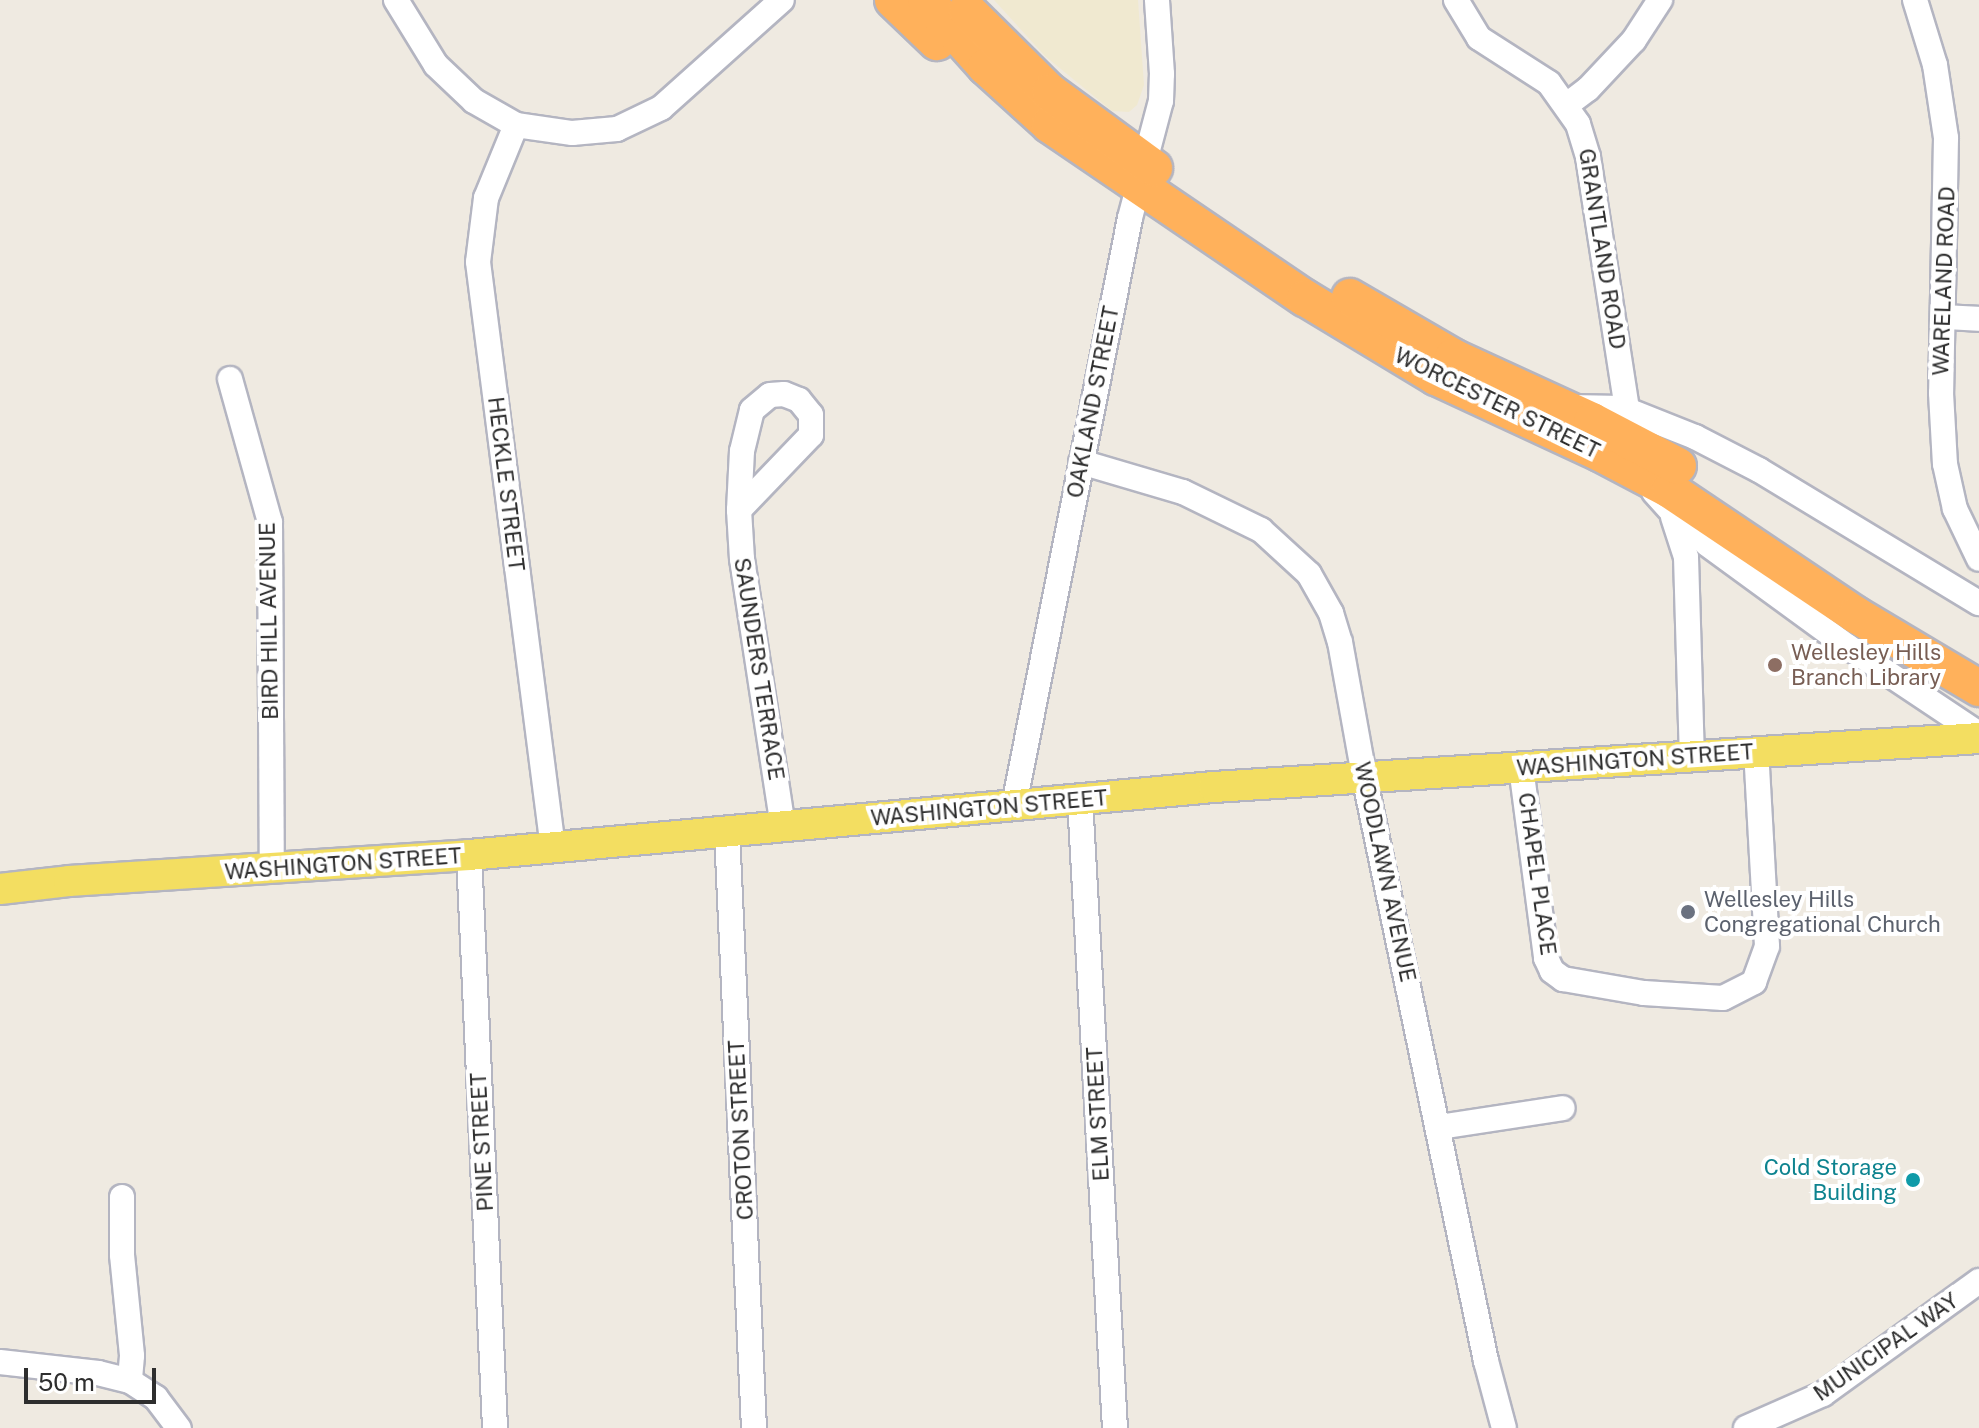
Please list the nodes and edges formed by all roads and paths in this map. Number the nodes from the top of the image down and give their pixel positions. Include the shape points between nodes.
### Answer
1 (396, 0) edge
2 (782, 0) edge
3 (893, 0) edge
4 (926, 0) edge
5 (959, 0) edge
6 (1157, 0) edge
7 (1456, 0) edge
8 (1660, 0) edge
9 (1915, 0) edge
10 (1568, 104) junction
11 (516, 125) junction
12 (1092, 157) junction
13 (1141, 175) junction
14 (1945, 317) junction
15 (1979, 319) edge
16 (230, 379) dead end
17 (1564, 407) junction
18 (1627, 410) junction
19 (1081, 462) junction
20 (1634, 470) junction
21 (1666, 505) junction
22 (739, 510) dead end
23 (1686, 557) junction
24 (1979, 559) edge
25 (1778, 596) junction
26 (1979, 603) edge
27 (1979, 659) edge
28 (1979, 688) edge
29 (1979, 736) edge
30 (1756, 752) junction
31 (1692, 756) junction
32 (1521, 767) junction
33 (1364, 776) junction
34 (1080, 799) junction
35 (1014, 805) junction
36 (783, 827) junction
37 (727, 832) junction
38 (553, 848) junction
39 (469, 855) junction
40 (272, 869) junction
41 (0, 889) edge
42 (1563, 1108) dead end
43 (1439, 1127) junction
44 (122, 1197) dead end
45 (1979, 1281) edge
46 (0, 1362) edge
47 (130, 1381) junction
48 (179, 1428) edge
49 (495, 1428) edge
50 (754, 1428) edge
51 (1115, 1428) edge
52 (1504, 1428) edge
53 (1746, 1428) edge

1 - 11 street via 427,53 454,84 484,109
2 - 11 street via 676,97 626,126 559,133
3 - 12 highway via 987,85
4 - 12 highway, WORCESTER STREET via 1009,89
5 - 13 highway, WORCESTER STREET
6 - 13 street, OAKLAND STREET via 1162,94
7 - 10 street, GRANTLAND ROAD via 1479,38 1541,77
8 - 10 street via 1634,40
9 - 14 street, WARELAND ROAD via 1945,119
10 - 18 street, GRANTLAND ROAD via 1588,157
11 - 38 street, HECKLE STREET via 486,198 478,262
12 - 13 highway, WORCESTER STREET
13 - 17 highway, WORCESTER STREET via 1398,327
13 - 19 street, OAKLAND STREET
13 - 20 highway, WORCESTER STREET via 1408,362
14 - 15 street
14 - 24 street, WARELAND ROAD via 1940,410 1945,464 1960,522
16 - 40 street, BIRD HILL AVENUE via 269,514
17 - 18 street
17 - 27 highway, WORCESTER STREET via 1700,479 1874,597
18 - 26 street via 1759,470
19 - 33 street, WOODLAWN AVENUE via 1162,485 1226,511 1261,530 1299,562 1318,586 1336,627
19 - 35 street, OAKLAND STREET
20 - 21 street
20 - 28 highway, WORCESTER STREET via 1726,525 1882,632
21 - 23 street
21 - 25 street via 1696,536
22 - 36 street, SAUNDERS TERRACE
23 - 25 street via 1717,564
23 - 31 street
25 - 29 street
29 - 30 main road, WASHINGTON STREET
30 - 31 main road, WASHINGTON STREET
30 - 32 street, CHAPEL PLACE via 1767,946 1754,982 1723,998 1644,993 1563,979 1552,971
31 - 32 main road, WASHINGTON STREET
32 - 33 main road, WASHINGTON STREET
33 - 34 main road, WASHINGTON STREET
33 - 43 street, WOODLAWN AVENUE
34 - 35 main road, WASHINGTON STREET
34 - 51 street, ELM STREET
35 - 36 main road, WASHINGTON STREET
36 - 37 main road, WASHINGTON STREET
37 - 38 main road, WASHINGTON STREET
37 - 50 street, CROTON STREET
38 - 39 main road, WASHINGTON STREET
39 - 40 main road, WASHINGTON STREET
39 - 49 street, PINE STREET
40 - 41 main road, WASHINGTON STREET
42 - 43 street
43 - 52 street, WOODLAWN AVENUE
44 - 47 street
45 - 53 street, MUNICIPAL WAY via 1823,1394
46 - 47 street
47 - 48 street via 156,1398

